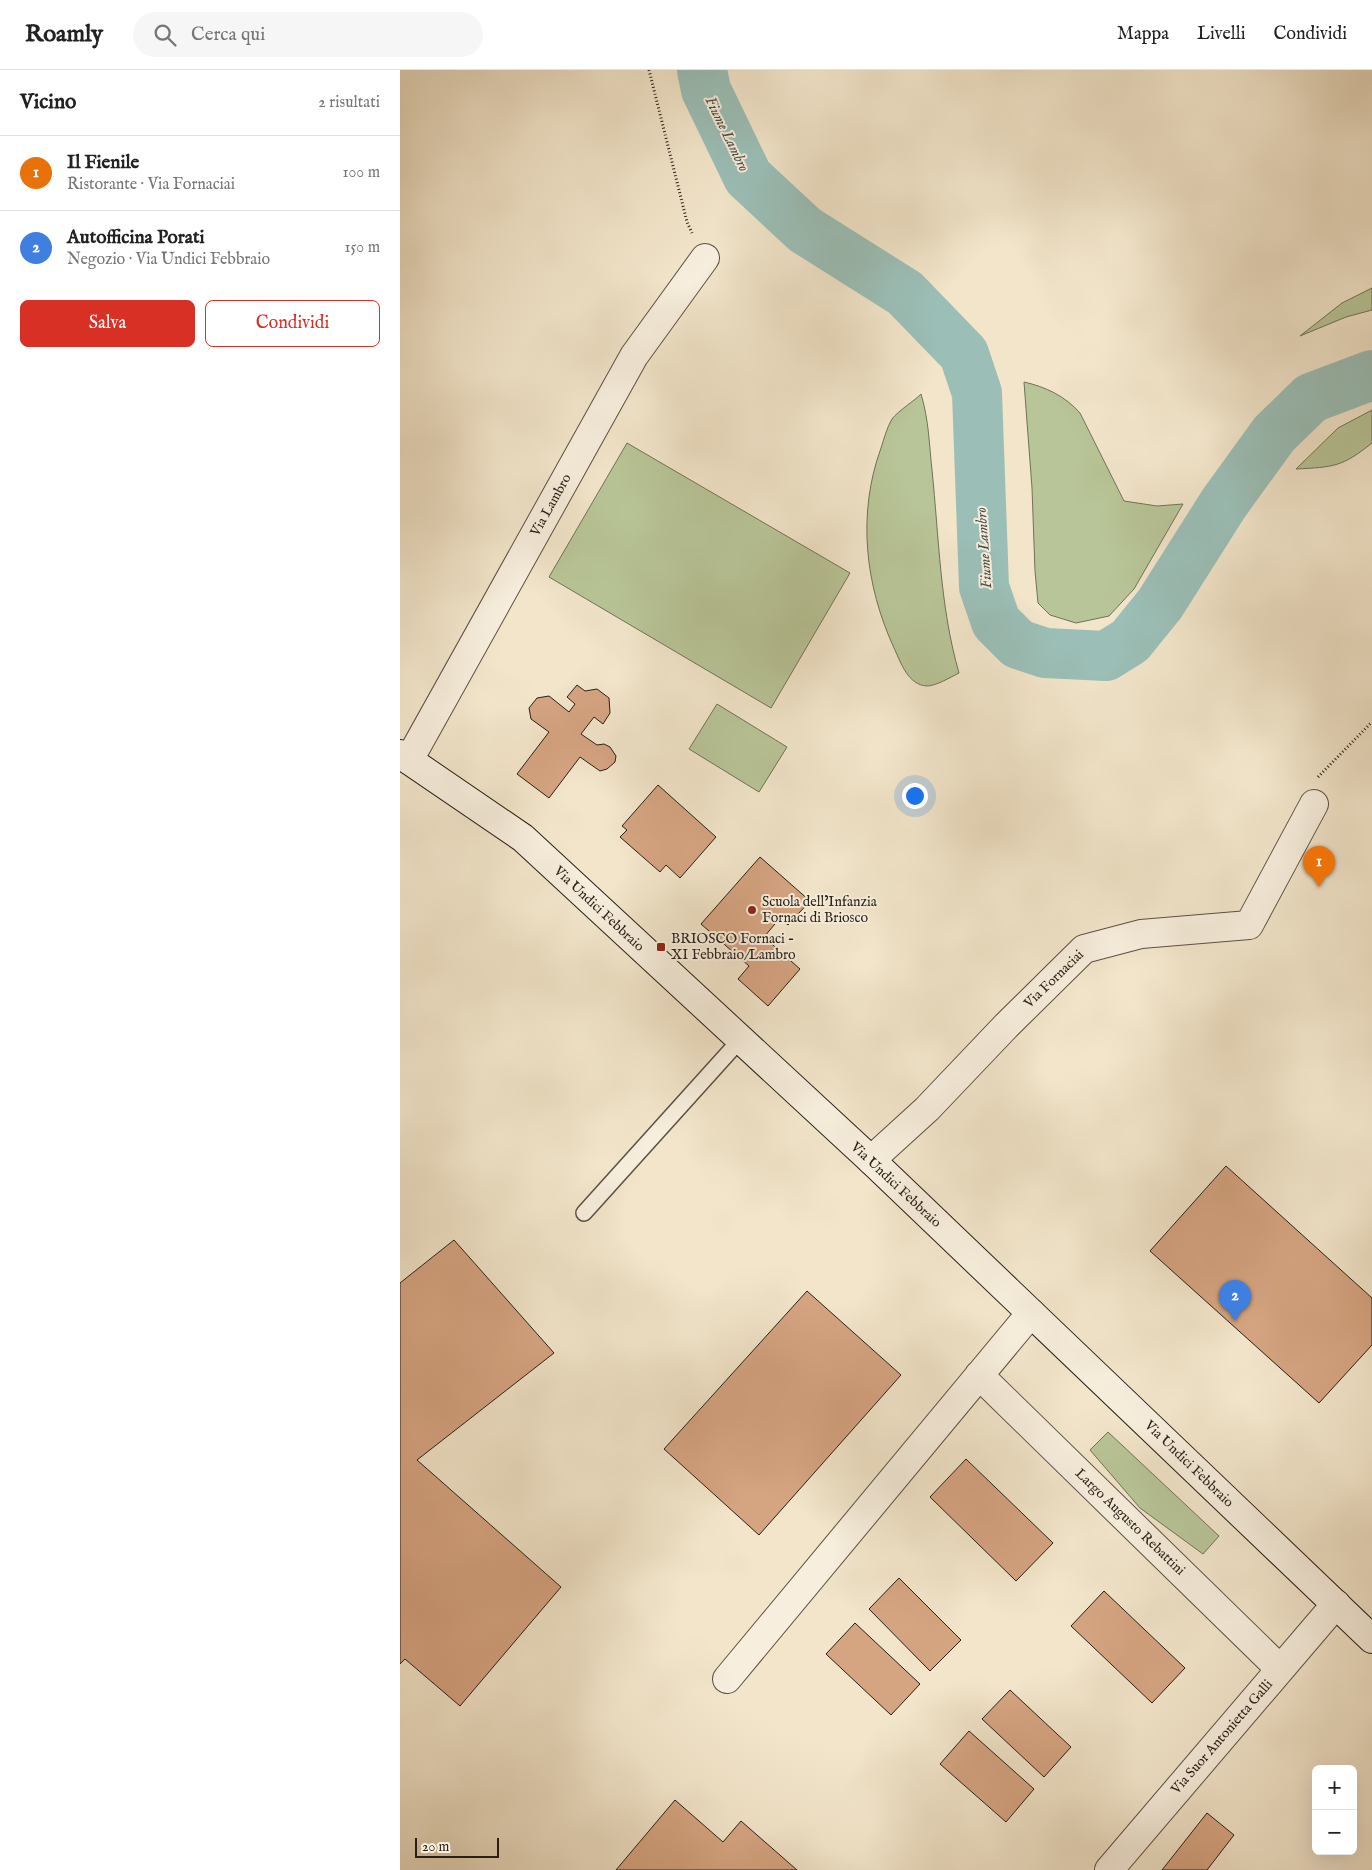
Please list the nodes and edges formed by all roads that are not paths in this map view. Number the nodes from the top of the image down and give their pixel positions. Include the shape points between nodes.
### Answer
1 (705, 258) road end
2 (404, 757) edge
3 (1315, 791) road end
4 (740, 1040) junction
5 (870, 1160) junction
6 (584, 1213) dead end
7 (1031, 1313) junction
8 (979, 1375) junction
9 (1336, 1604) junction
10 (1372, 1639) edge
11 (1280, 1670) junction
12 (727, 1679) dead end
13 (1109, 1870) edge

1 - 2 street, Via Lambro via 634,356
2 - 4 street, Via Undici Febbraio via 523,838
3 - 5 street, Via Fornaciai via 1249,925 1141,934 1084,949 927,1109
4 - 5 street, Via Undici Febbraio
4 - 6 lane
5 - 7 street, Via Undici Febbraio
7 - 8 street
7 - 9 street, Via Undici Febbraio
8 - 11 street, Largo Augusto Rebattini
8 - 12 street
9 - 10 street, Via Undici Febbraio
9 - 11 street, Via Suor Antonietta Galli
11 - 13 street, Via Suor Antonietta Galli

